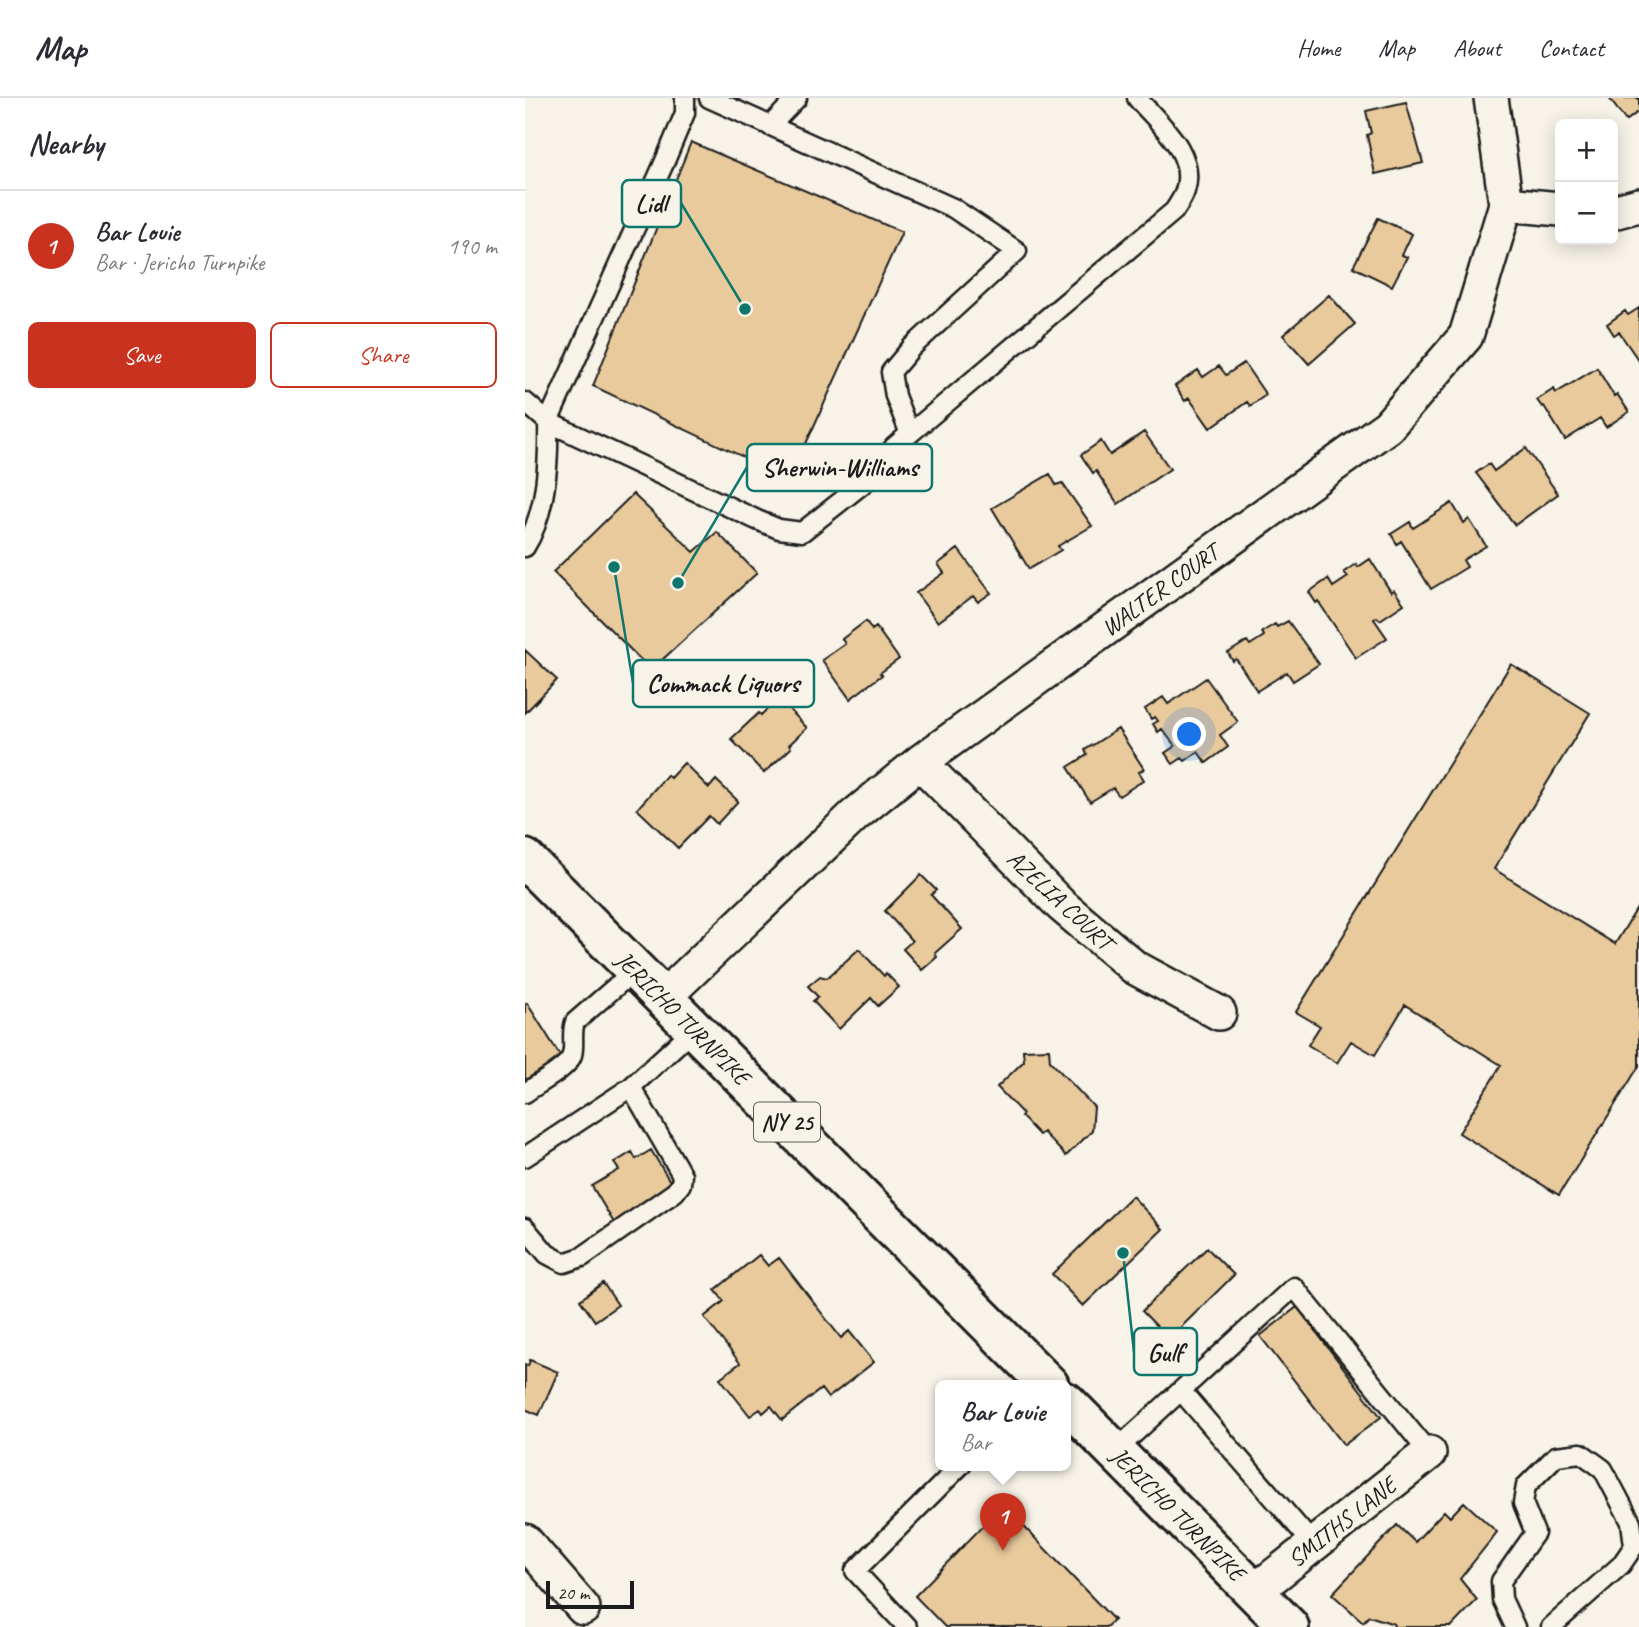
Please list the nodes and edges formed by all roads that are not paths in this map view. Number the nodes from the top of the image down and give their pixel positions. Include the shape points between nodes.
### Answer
1 (685, 98) edge
2 (709, 98) edge
3 (797, 98) edge
4 (1137, 98) edge
5 (1491, 98) edge
6 (770, 126) junction
7 (1506, 204) junction
8 (1639, 205) edge
9 (1555, 209) edge
10 (1618, 211) edge
11 (525, 402) edge
12 (548, 422) junction
13 (910, 433) junction
14 (525, 547) edge
15 (920, 762) junction
16 (525, 859) edge
17 (635, 970) junction
18 (663, 998) junction
19 (1219, 1013) dead end
20 (694, 1029) junction
21 (631, 1087) junction
22 (525, 1093) edge
23 (525, 1157) edge
24 (525, 1228) edge
25 (1043, 1380) edge
26 (1182, 1392) junction
27 (1071, 1408) edge
28 (1115, 1451) junction
29 (1429, 1453) joint
30 (955, 1471) edge
31 (525, 1541) edge
32 (1313, 1544) junction
33 (1255, 1591) junction
34 (583, 1608) dead end
35 (1281, 1624) edge
36 (907, 1627) edge
37 (1515, 1627) edge
38 (1551, 1627) edge

1 - 12 lane via 685,113 665,161
2 - 6 lane
3 - 6 lane
4 - 13 lane via 1179,147 1186,162 1185,191 1174,211
5 - 7 street, WALTER COURT
6 - 13 lane via 953,208 1017,251 891,372
7 - 9 street
7 - 15 street, WALTER COURT via 1466,336 1388,426
8 - 10 street
11 - 12 lane
12 - 13 lane via 757,520 802,531 864,484
12 - 14 lane via 542,501
15 - 18 street, WALTER COURT via 855,816
15 - 19 street, AZELIA COURT via 1061,905 1134,967
16 - 17 main road, JERICHO TURNPIKE / NY 25
17 - 18 main road, JERICHO TURNPIKE / NY 25
17 - 22 lane via 575,1022 568,1063
18 - 20 main road, JERICHO TURNPIKE / NY 25
20 - 21 lane
20 - 25 main road, JERICHO TURNPIKE / NY 25
21 - 23 lane
21 - 24 lane via 682,1175 675,1192 582,1257 564,1263 547,1254
26 - 28 lane
26 - 29 lane via 1294,1287
26 - 32 lane
27 - 28 main road, JERICHO TURNPIKE / NY 25
28 - 33 main road, JERICHO TURNPIKE / NY 25
29 - 32 street, SMITHS LANE
30 - 36 lane via 855,1571
31 - 34 street
32 - 33 street, SMITHS LANE
33 - 35 main road, JERICHO TURNPIKE / NY 25
37 - 38 lane via 1502,1599 1501,1581 1535,1533 1523,1503 1525,1486 1556,1456 1581,1453 1603,1469 1631,1522 1634,1546 1621,1565

